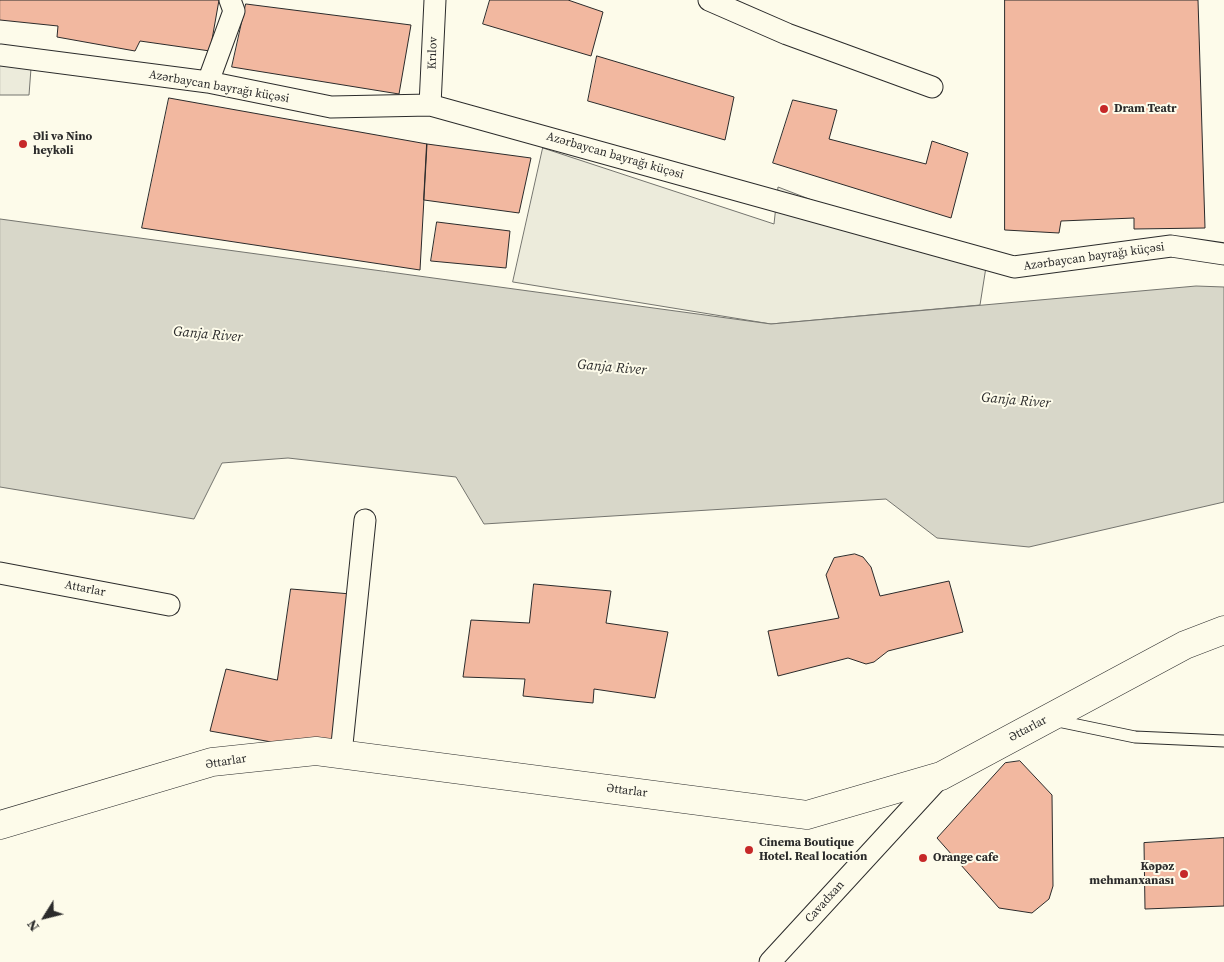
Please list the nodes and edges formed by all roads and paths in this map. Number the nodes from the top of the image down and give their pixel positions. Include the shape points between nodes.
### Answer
1 (230, 0) edge
2 (435, 0) edge
3 (710, 0) edge
4 (0, 55) edge
5 (208, 82) junction
6 (932, 88) dead end
7 (430, 105) junction
8 (1224, 254) edge
9 (365, 520) dead end
10 (0, 573) edge
11 (169, 605) dead end
12 (1224, 630) edge
13 (1047, 719) junction
14 (1224, 741) edge
15 (341, 754) junction
16 (941, 776) junction
17 (0, 825) edge
18 (770, 962) edge

1 - 5 street via 234,11
2 - 7 street, Krılov
3 - 6 street via 787,34
4 - 5 street, Azərbaycan bayrağı küçəsi
5 - 7 street, Azərbaycan bayrağı küçəsi via 332,107
7 - 8 street, Azərbaycan bayrağı küçəsi via 1014,267 1171,246
9 - 15 street
10 - 11 street, Attarlar
12 - 13 street, Əttarlar via 1185,644
13 - 14 lane via 1135,737
13 - 16 street, Əttarlar
15 - 16 street, Əttarlar via 807,815
15 - 17 street, Əttarlar via 316,751 212,762
16 - 18 street, Cavadxan

